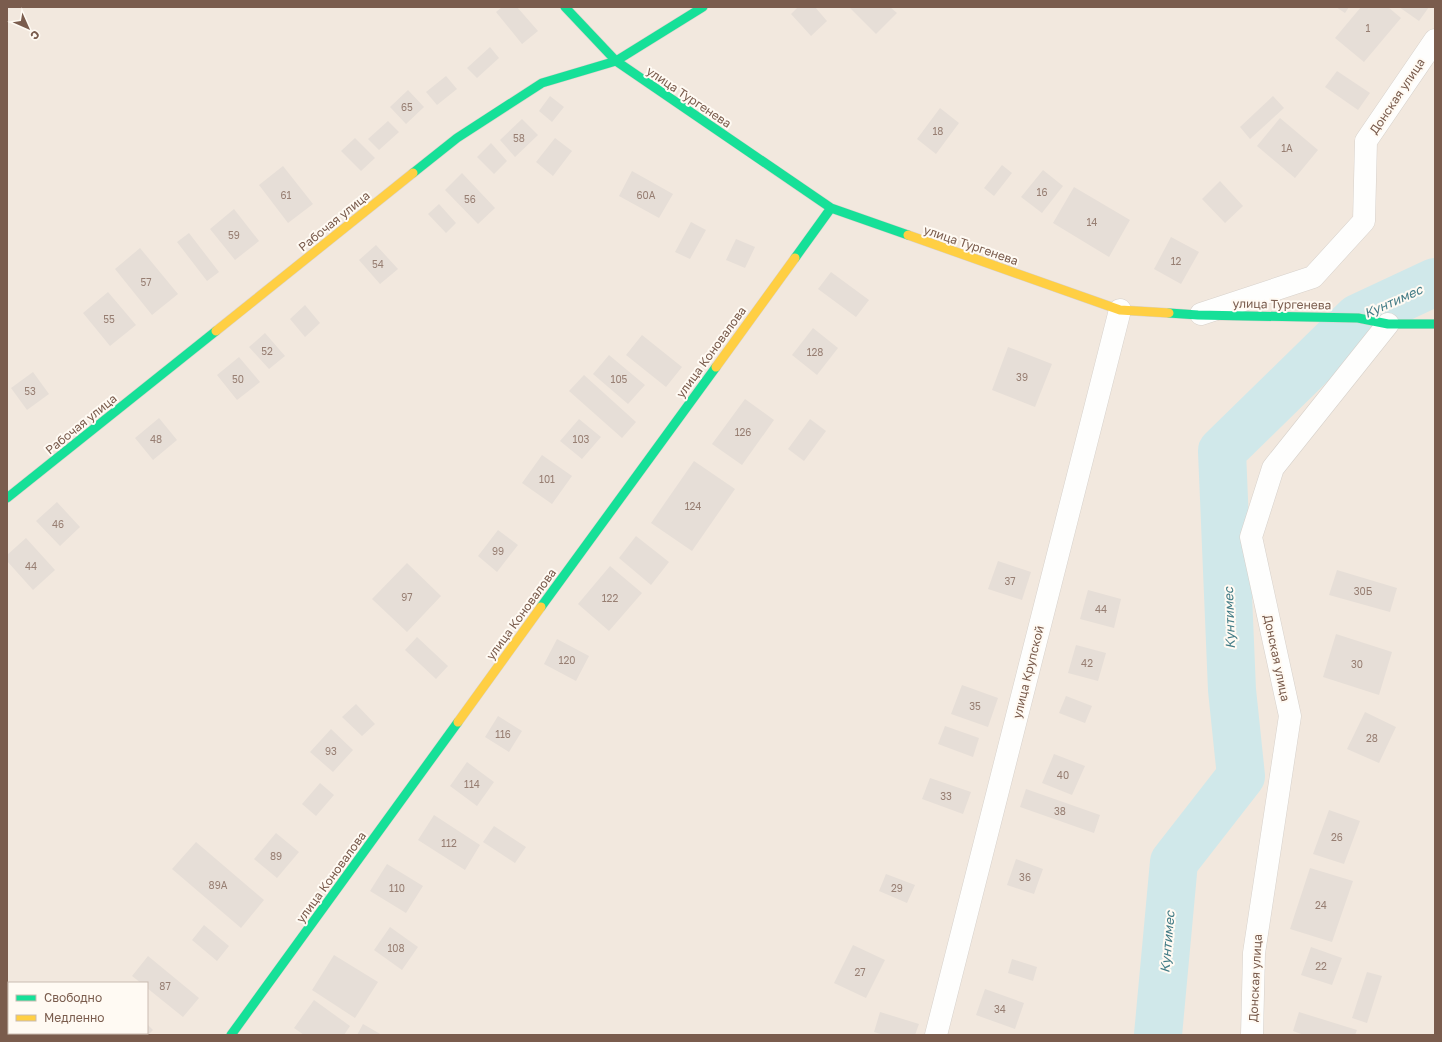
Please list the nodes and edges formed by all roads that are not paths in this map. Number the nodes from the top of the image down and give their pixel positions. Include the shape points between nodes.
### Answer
1 (565, 7) edge
2 (703, 7) edge
3 (1435, 40) edge
4 (616, 62) junction
5 (831, 208) junction
6 (1120, 310) junction
7 (1198, 315) junction
8 (1388, 324) junction
9 (1435, 324) edge
10 (7, 498) edge
11 (231, 1035) edge
12 (936, 1035) edge
13 (1252, 1035) edge

1 - 4 street, улица Тургенева
2 - 4 street, Рабочая улица
3 - 7 street, Донская улица via 1366,141 1364,221 1312,277
4 - 5 street, улица Тургенева
4 - 10 street, Рабочая улица via 542,83 457,138
5 - 6 street, улица Тургенева
5 - 11 street, улица Коновалова
6 - 7 street, улица Тургенева
6 - 12 street, улица Крупской
7 - 8 street, улица Тургенева via 1358,318
8 - 9 street, улица Тургенева
8 - 13 street, Донская улица via 1273,468 1251,537 1290,716 1254,953

